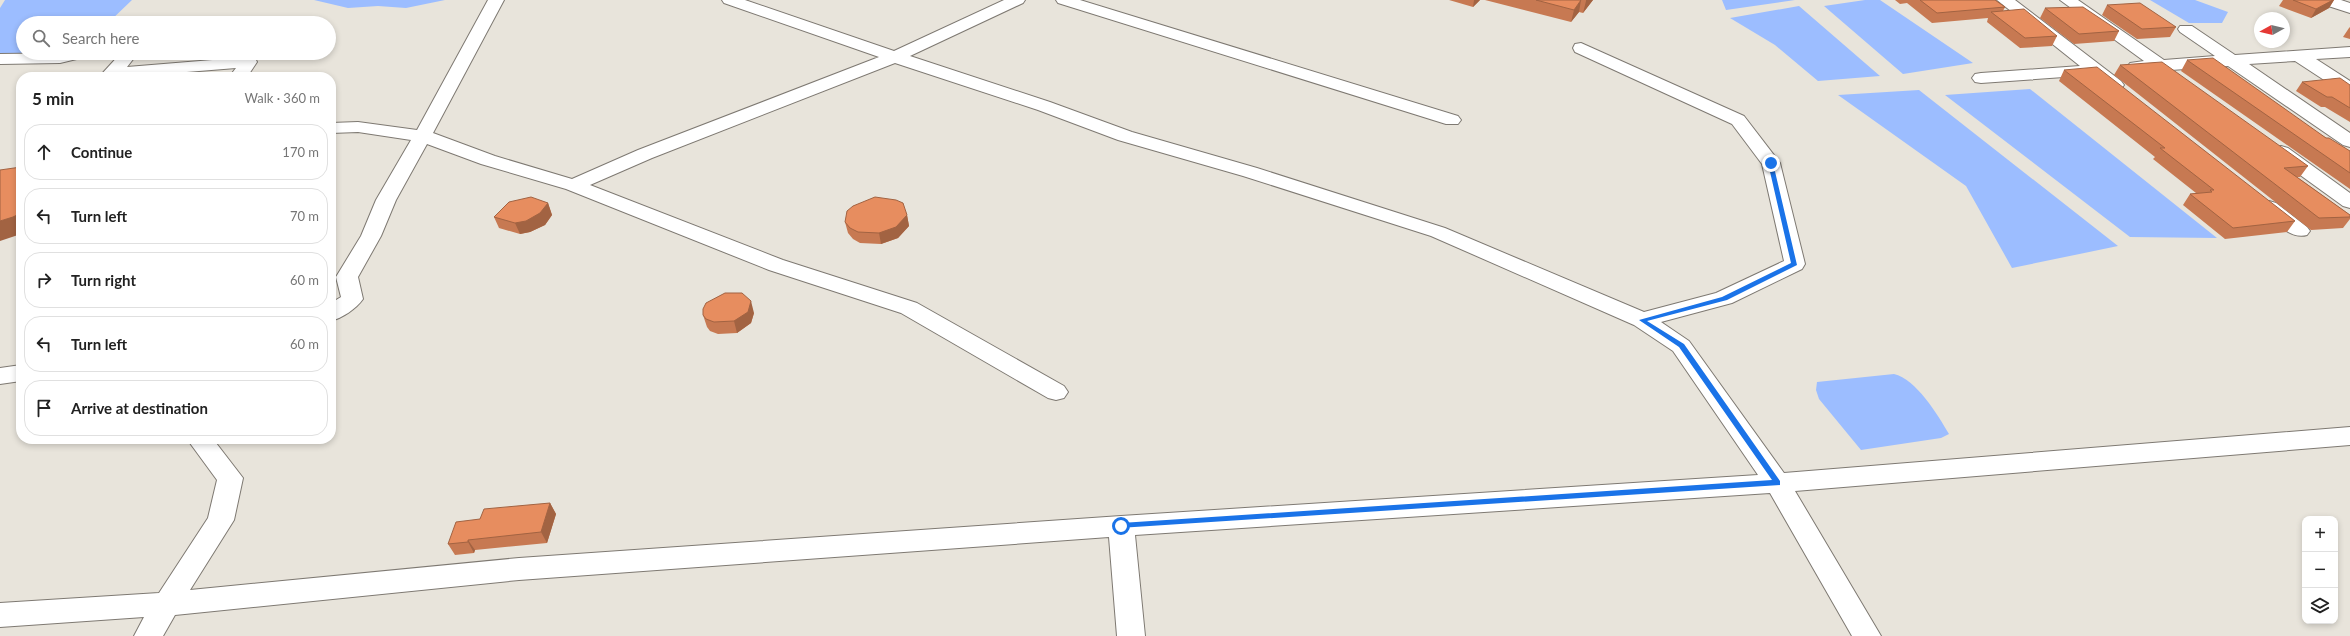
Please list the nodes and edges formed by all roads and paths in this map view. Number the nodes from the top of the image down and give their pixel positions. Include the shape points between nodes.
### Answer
1 (496, 0) edge
2 (730, 0) edge
3 (1017, 0) edge
4 (1064, 0) edge
5 (2005, 0) edge
6 (2068, 0) edge
7 (2325, 0) edge
8 (2350, 8) edge
9 (2186, 29) dead end
10 (1581, 48) dead end
11 (2350, 52) edge
12 (2297, 55) junction
13 (895, 57) junction
14 (0, 59) edge
15 (16, 59) edge
16 (124, 60) edge
17 (2231, 60) junction
18 (2160, 65) junction
19 (2095, 70) junction
20 (113, 72) edge
21 (142, 72) edge
22 (242, 72) edge
23 (1980, 78) dead end
24 (2179, 79) edge
25 (2350, 89) edge
26 (2126, 94) edge
27 (1452, 120) dead end
28 (336, 128) edge
29 (422, 136) junction
30 (2350, 141) edge
31 (2268, 143) edge
32 (573, 185) junction
33 (2256, 197) edge
34 (2350, 202) edge
35 (2300, 231) dead end
36 (336, 310) edge
37 (1642, 320) junction
38 (16, 374) edge
39 (0, 376) edge
40 (1056, 392) dead end
41 (2350, 436) edge
42 (202, 444) edge
43 (1777, 483) junction
44 (1121, 526) junction
45 (167, 604) junction
46 (0, 614) edge
47 (148, 636) edge
48 (1131, 636) edge
49 (1867, 636) edge

1 - 29 street
2 - 13 street
3 - 13 street
4 - 27 street
5 - 19 street
6 - 18 street
7 - 8 street
9 - 17 street
10 - 37 street via 1738,120 1771,163 1794,264 1724,298
11 - 12 street
12 - 17 street
12 - 25 street
13 - 32 street via 645,154
13 - 37 street via 1044,106 1125,136 1257,174 1438,232
14 - 15 street
16 - 20 street
17 - 18 street
17 - 30 street
18 - 19 street
18 - 24 street
19 - 23 street
19 - 26 street
21 - 22 street via 249,62
28 - 29 street via 358,127
29 - 32 street via 488,160
29 - 36 street via 347,277 352,299
31 - 34 street
32 - 40 street via 776,265 909,308
33 - 35 street
37 - 43 street via 1681,346
38 - 39 street
41 - 43 street
42 - 45 street via 230,478 221,520
43 - 44 street
43 - 49 street
44 - 45 street via 518,569
44 - 48 street
45 - 46 street
45 - 47 street

